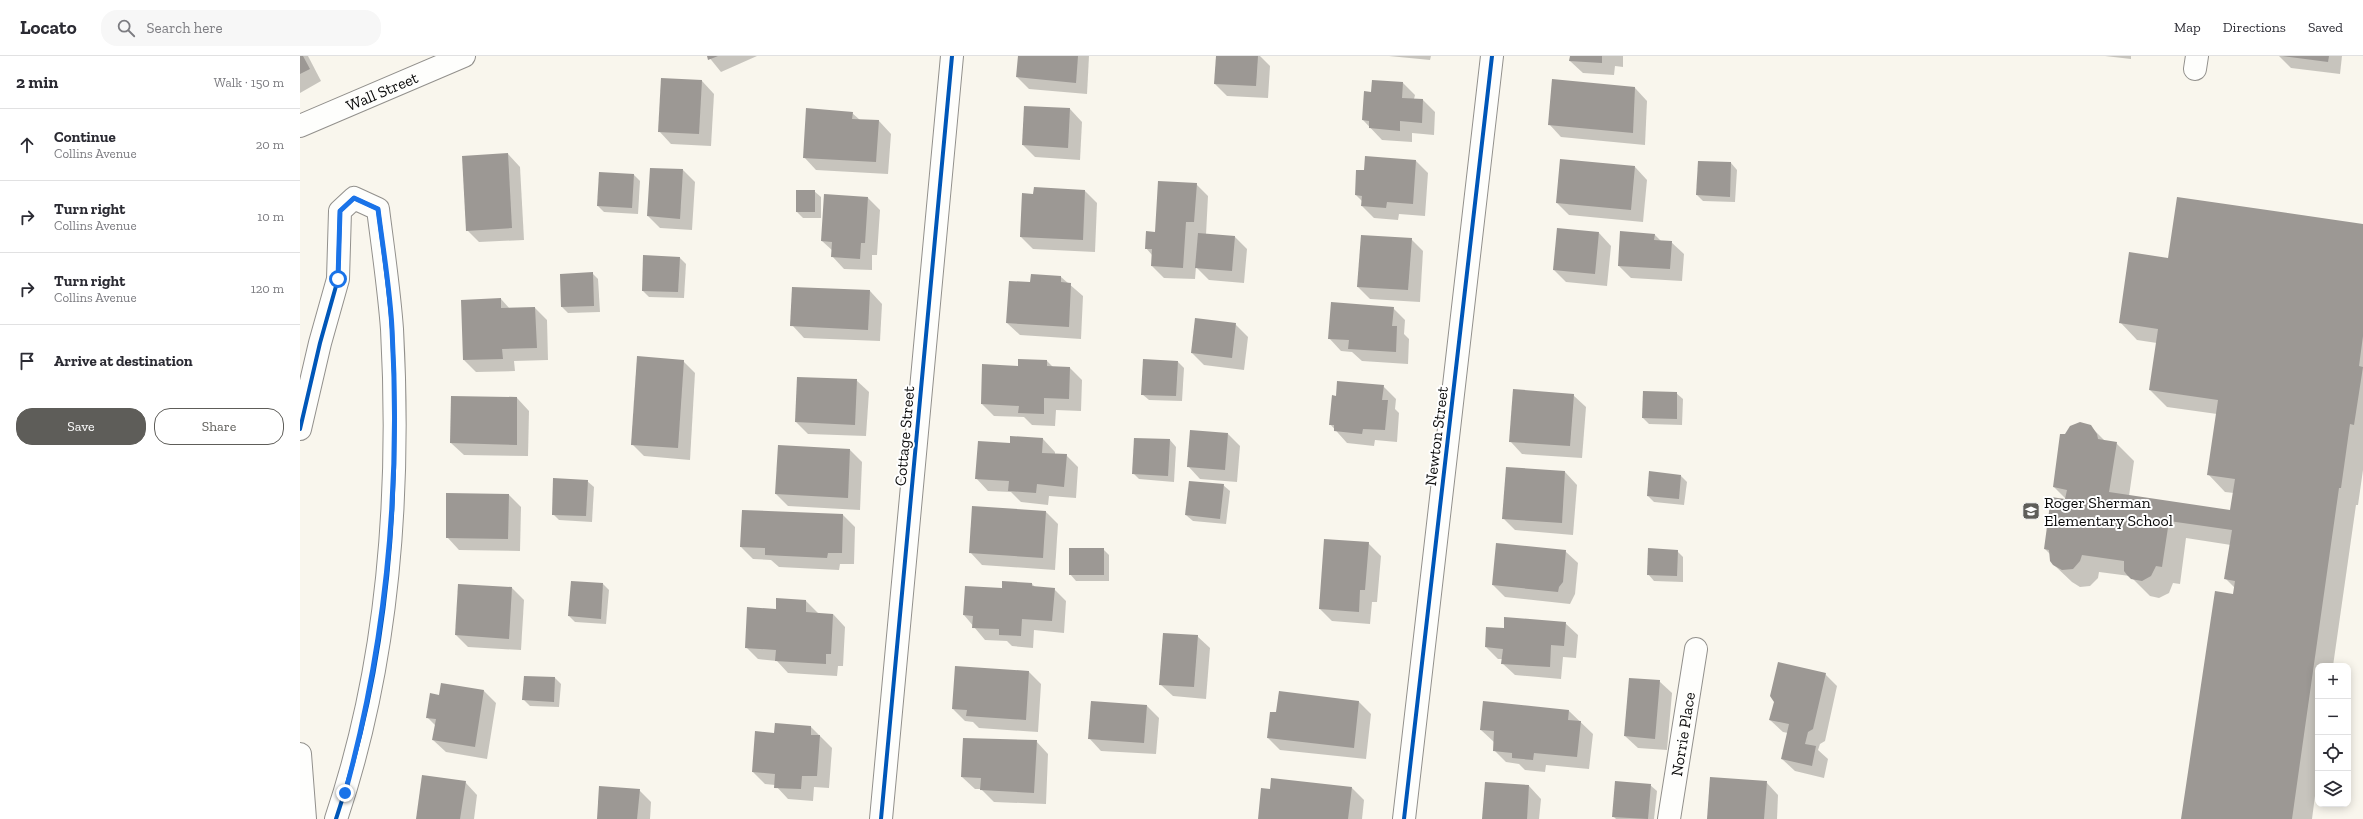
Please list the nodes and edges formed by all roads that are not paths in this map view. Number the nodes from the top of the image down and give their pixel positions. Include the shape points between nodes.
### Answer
1 (464, 56) edge
2 (952, 56) edge
3 (1492, 56) edge
4 (300, 126) edge
5 (300, 429) edge
6 (1696, 649) dead end
7 (300, 754) edge
8 (305, 819) edge
9 (336, 819) edge
10 (881, 819) edge
11 (1404, 819) edge
12 (1669, 819) edge

1 - 4 street, Wall Street
2 - 10 street, Cottage Street
3 - 11 street, Newton Street
5 - 9 street via 338,279 340,211 354,198 378,209 392,327 394,489 388,571 378,649 361,735
6 - 12 street, Norrie Place
7 - 8 street

